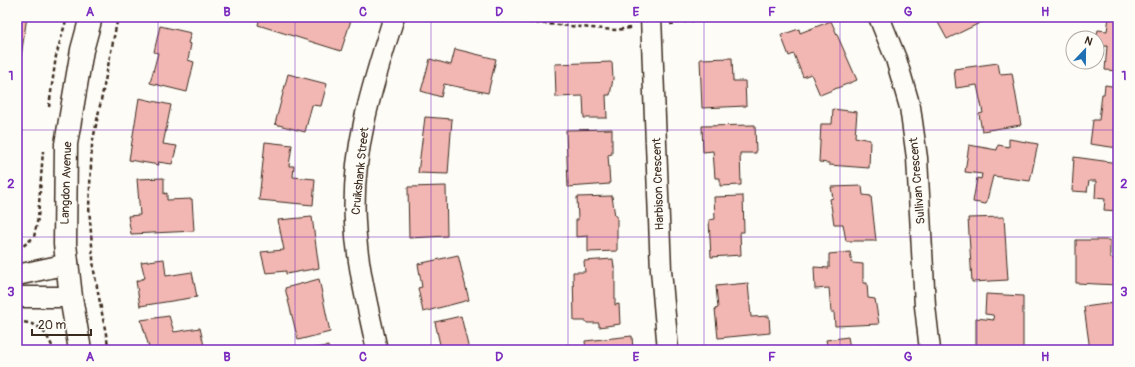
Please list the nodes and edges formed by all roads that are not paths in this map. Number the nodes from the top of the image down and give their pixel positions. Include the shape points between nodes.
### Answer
1 (91, 17) edge
2 (394, 17) edge
3 (651, 17) edge
4 (879, 17) edge
5 (68, 264) junction
6 (17, 275) edge
7 (17, 297) edge
8 (71, 297) junction
9 (80, 350) edge
10 (378, 350) edge
11 (668, 350) edge
12 (930, 350) edge

1 - 5 street, Langdon Avenue via 82,50 66,144 64,224
2 - 10 street, Cruikshank Street via 360,140 355,194 360,274
3 - 11 street, Harbison Crescent via 661,270
4 - 12 street, Sullivan Crescent via 896,59 910,107 916,150
5 - 6 street
5 - 8 street, Langdon Avenue
7 - 8 street
8 - 9 street, Langdon Avenue

